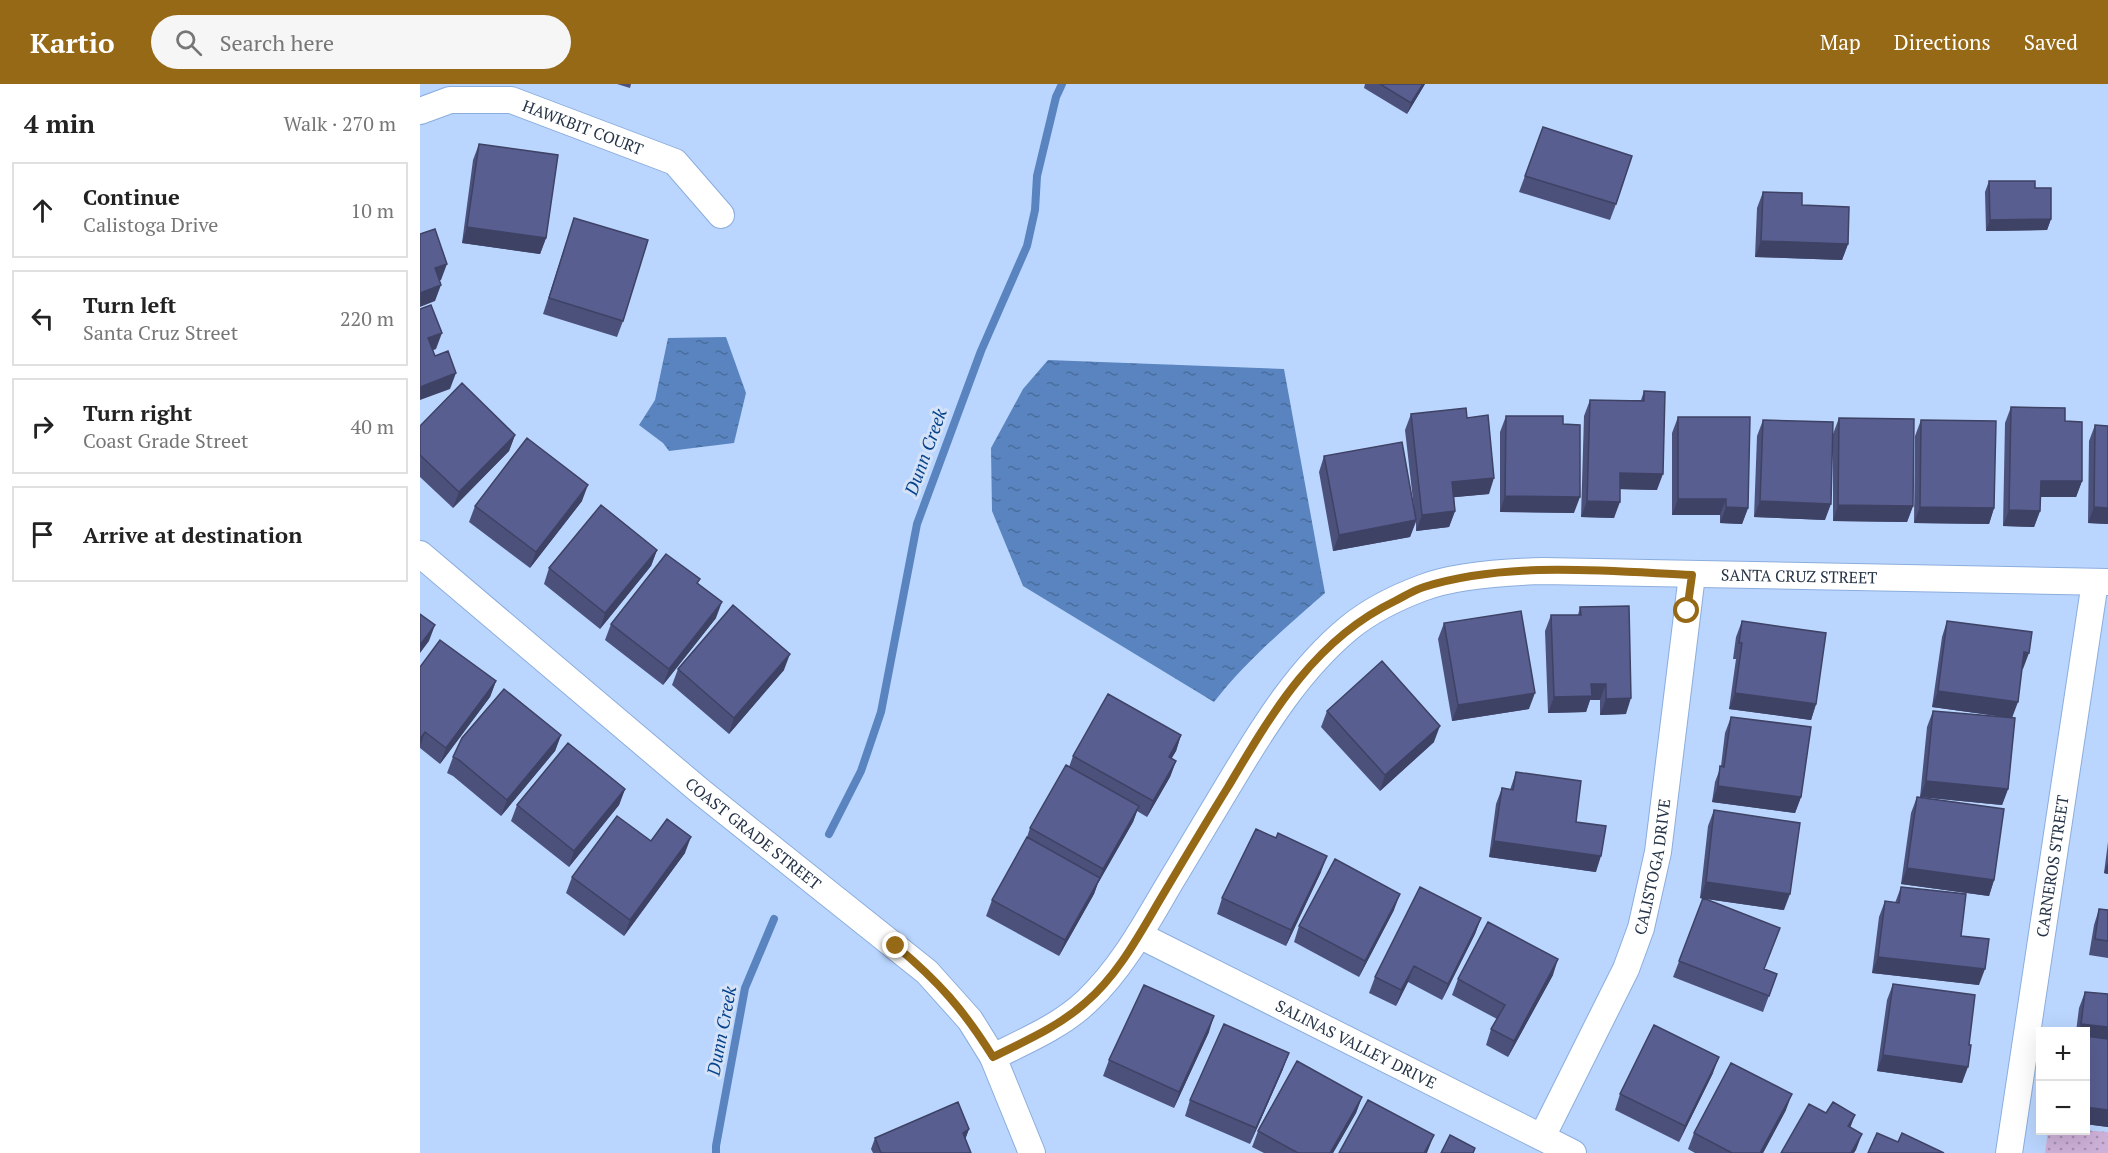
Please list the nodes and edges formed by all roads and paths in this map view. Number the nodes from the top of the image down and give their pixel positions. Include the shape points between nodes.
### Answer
1 (420, 111) edge
2 (721, 215) dead end
3 (420, 554) edge
4 (1692, 575) junction
5 (2102, 582) edge
6 (1139, 935) junction
7 (993, 1057) junction
8 (1542, 1137) junction
9 (1032, 1153) edge
10 (1573, 1153) edge
11 (2009, 1153) edge

1 - 2 street, HAWKBIT COURT via 450,100 510,100 675,162
3 - 7 street, COAST GRADE STREET via 709,799 927,972 970,1020
4 - 5 street, SANTA CRUZ STREET
4 - 6 street, SANTA CRUZ STREET via 1503,572 1423,587 1351,626 1281,701
4 - 8 street, CALISTOGA DRIVE via 1658,852 1647,907 1626,969
5 - 11 street, CARNEROS STREET
6 - 7 street, SANTA CRUZ STREET via 1109,978 1085,1003 1054,1026
6 - 8 street, SALINAS VALLEY DRIVE
7 - 9 street, COAST GRADE STREET
8 - 10 street, SALINAS VALLEY DRIVE

